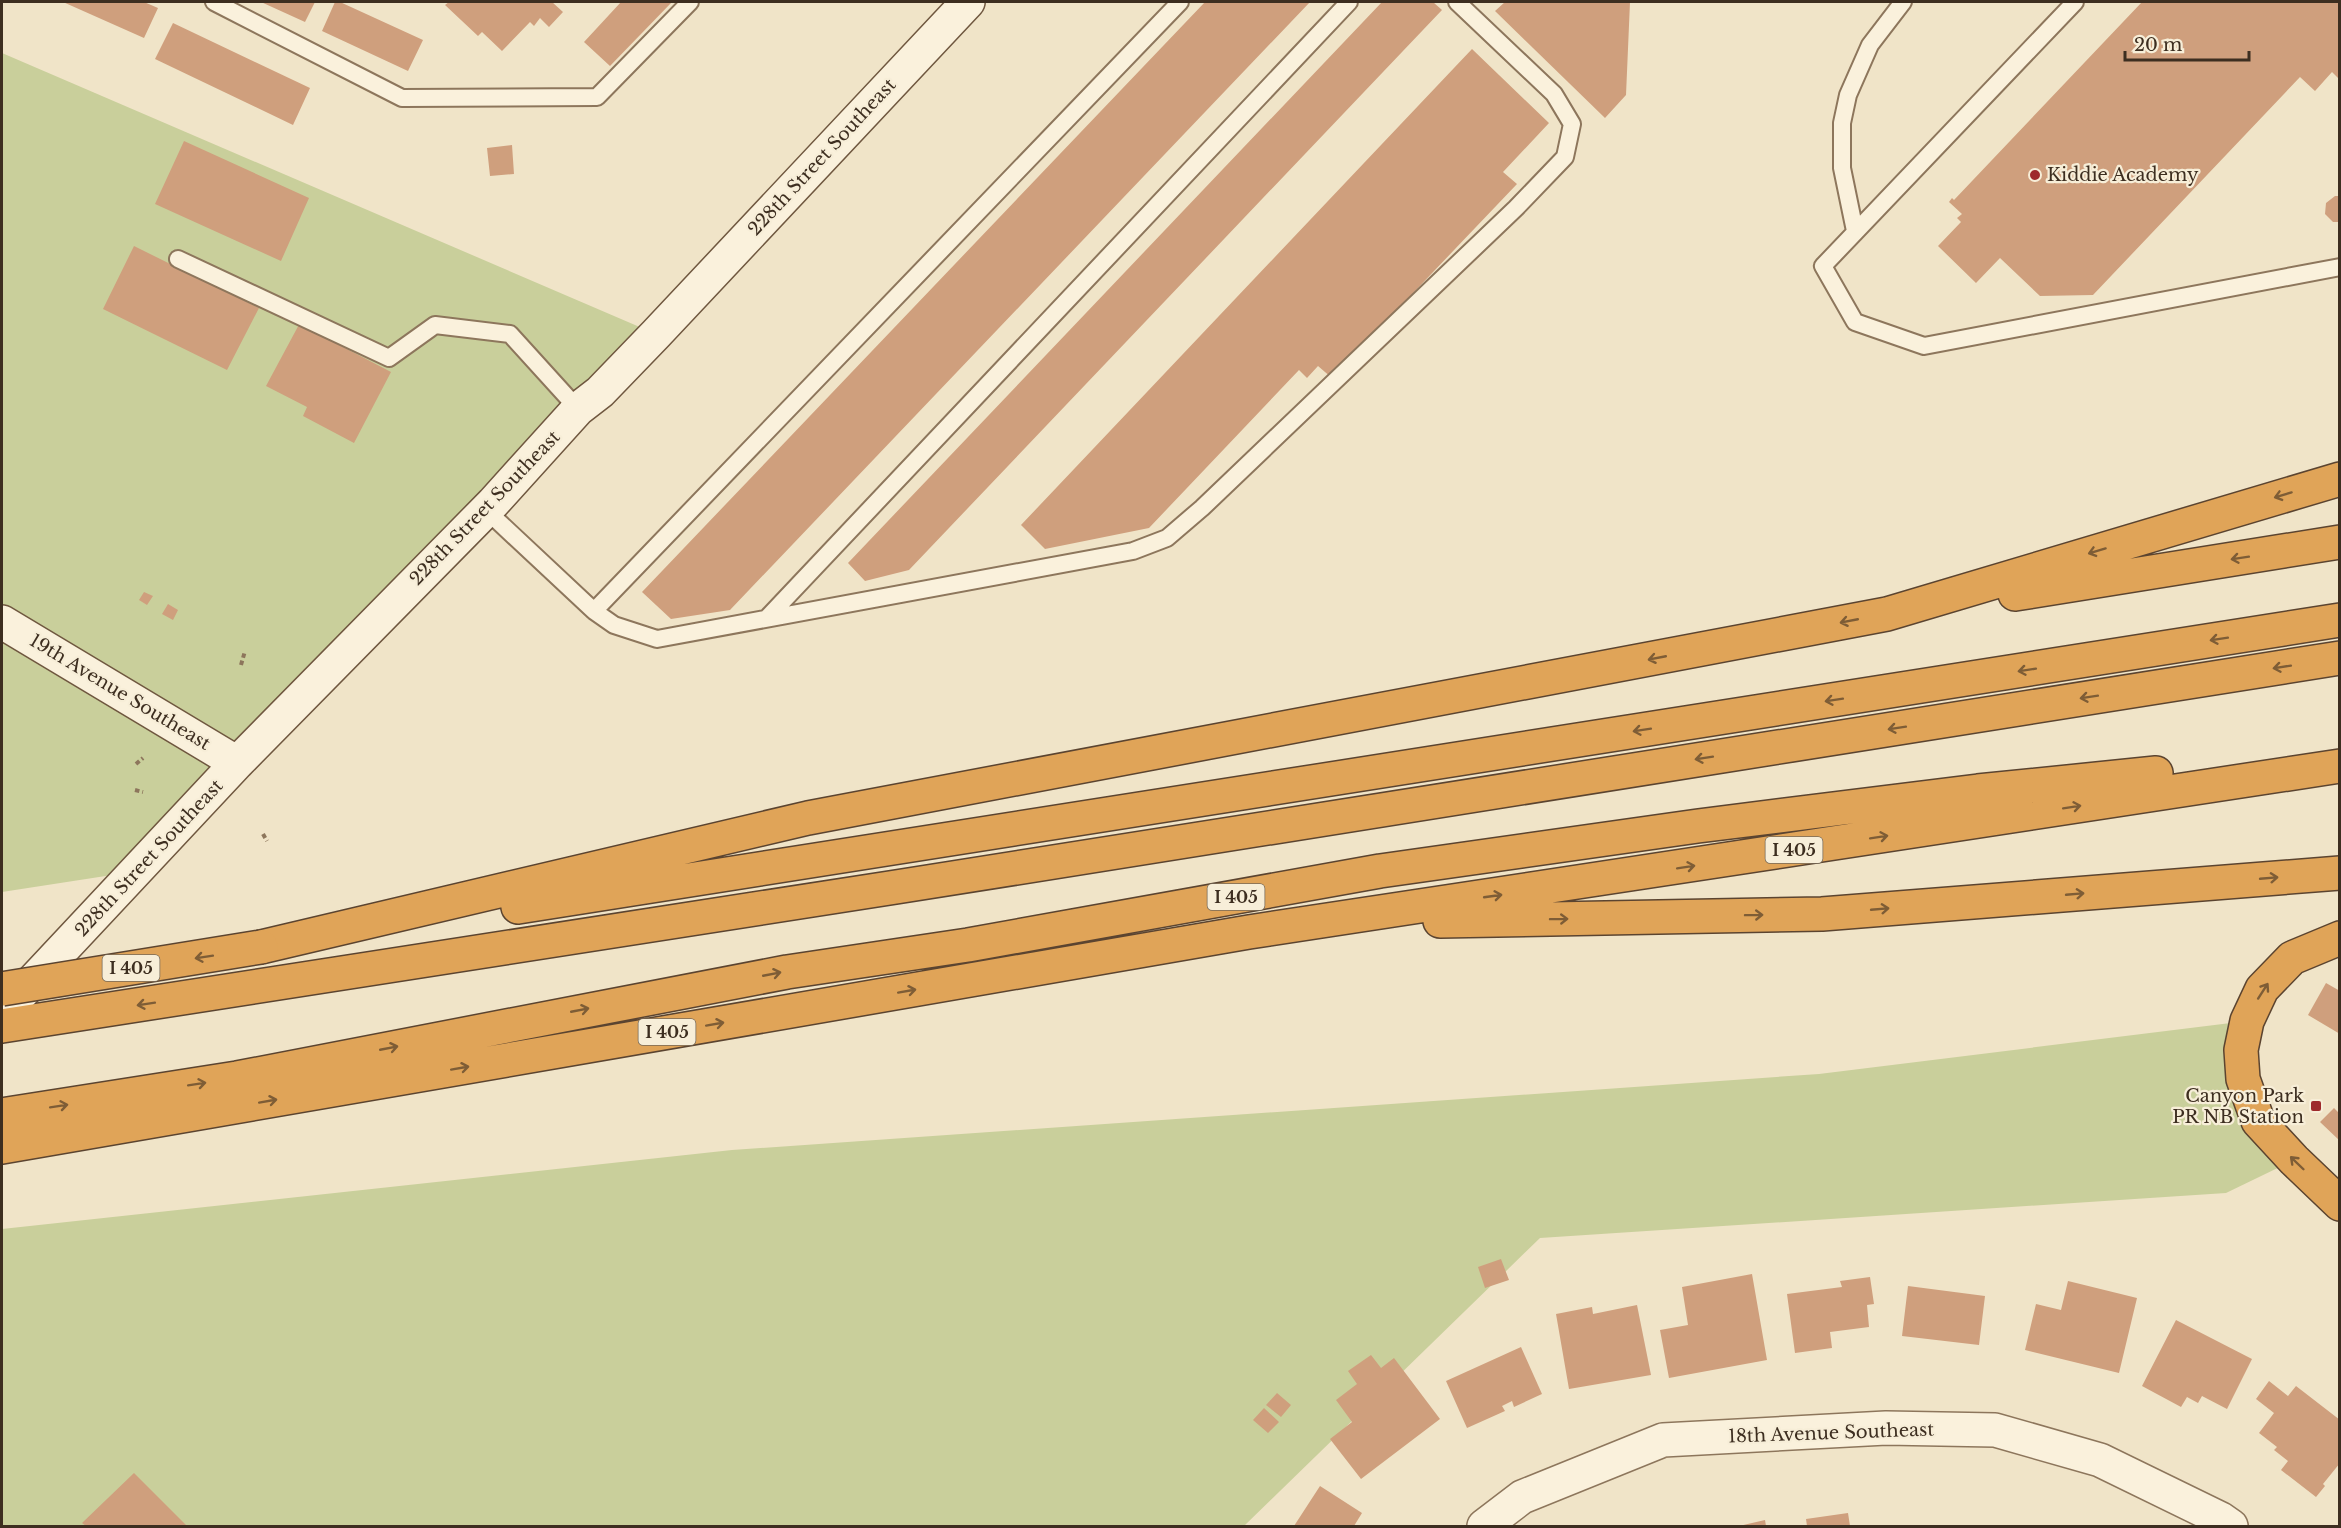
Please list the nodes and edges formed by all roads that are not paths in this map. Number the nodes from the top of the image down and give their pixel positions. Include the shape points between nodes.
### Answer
1 (214, 2) edge
2 (690, 2) edge
3 (968, 2) edge
4 (1180, 2) edge
5 (1349, 2) edge
6 (1457, 2) edge
7 (1903, 2) edge
8 (2075, 2) edge
9 (1855, 231) junction
10 (178, 259) dead end
11 (2340, 267) edge
12 (578, 410) junction
13 (2340, 479) edge
14 (486, 510) junction
15 (2340, 542) edge
16 (594, 611) junction
17 (1887, 614) junction
18 (767, 618) junction
19 (2340, 621) edge
20 (2, 622) edge
21 (2340, 658) edge
22 (2340, 755) edge
23 (237, 763) junction
24 (2340, 766) edge
25 (2340, 873) edge
26 (1248, 932) junction
27 (2340, 938) edge
28 (261, 947) junction
29 (2, 989) edge
30 (2, 1014) edge
31 (2, 1026) edge
32 (2, 1115) edge
33 (2, 1147) edge
34 (2340, 1204) edge
35 (1484, 1527) edge
36 (2230, 1527) edge

1 - 2 lane via 402,98 459,98 597,97
3 - 12 main road, 228th Street Southeast via 656,334
4 - 16 lane
5 - 18 lane
6 - 18 lane via 1554,94 1572,124 1564,157 1516,208 1202,508 1167,538 1133,551
7 - 9 lane via 1870,45 1848,95 1842,123 1842,168
8 - 9 lane
9 - 11 lane via 1823,266 1855,322 1924,346
10 - 12 lane via 389,358 435,326 510,334
12 - 14 main road, 228th Street Southeast
13 -> 17 highway
14 - 16 lane
14 - 23 main road, 228th Street Southeast
15 -> 17 highway
16 - 18 lane via 614,625 657,639
17 -> 28 highway via 808,818
19 -> 28 highway, I 405
20 - 23 main road, 19th Avenue Southeast
21 -> 31 highway, I 405
32 -> 22 highway, I 405 via 237,1078 787,972 968,945 1380,871 1978,791
23 - 30 main road, 228th Street Southeast
26 -> 24 highway, I 405
26 -> 25 highway via 1439,921 1822,914
33 -> 26 highway, I 405
34 -> 27 highway via 2258,1122 2243,1079 2241,1050 2247,1021 2262,989 2292,958
28 -> 29 highway, I 405, bridge
35 - 36 main road, 18th Avenue Southeast via 1522,1497 1663,1440 1886,1428 1995,1431 2100,1460

